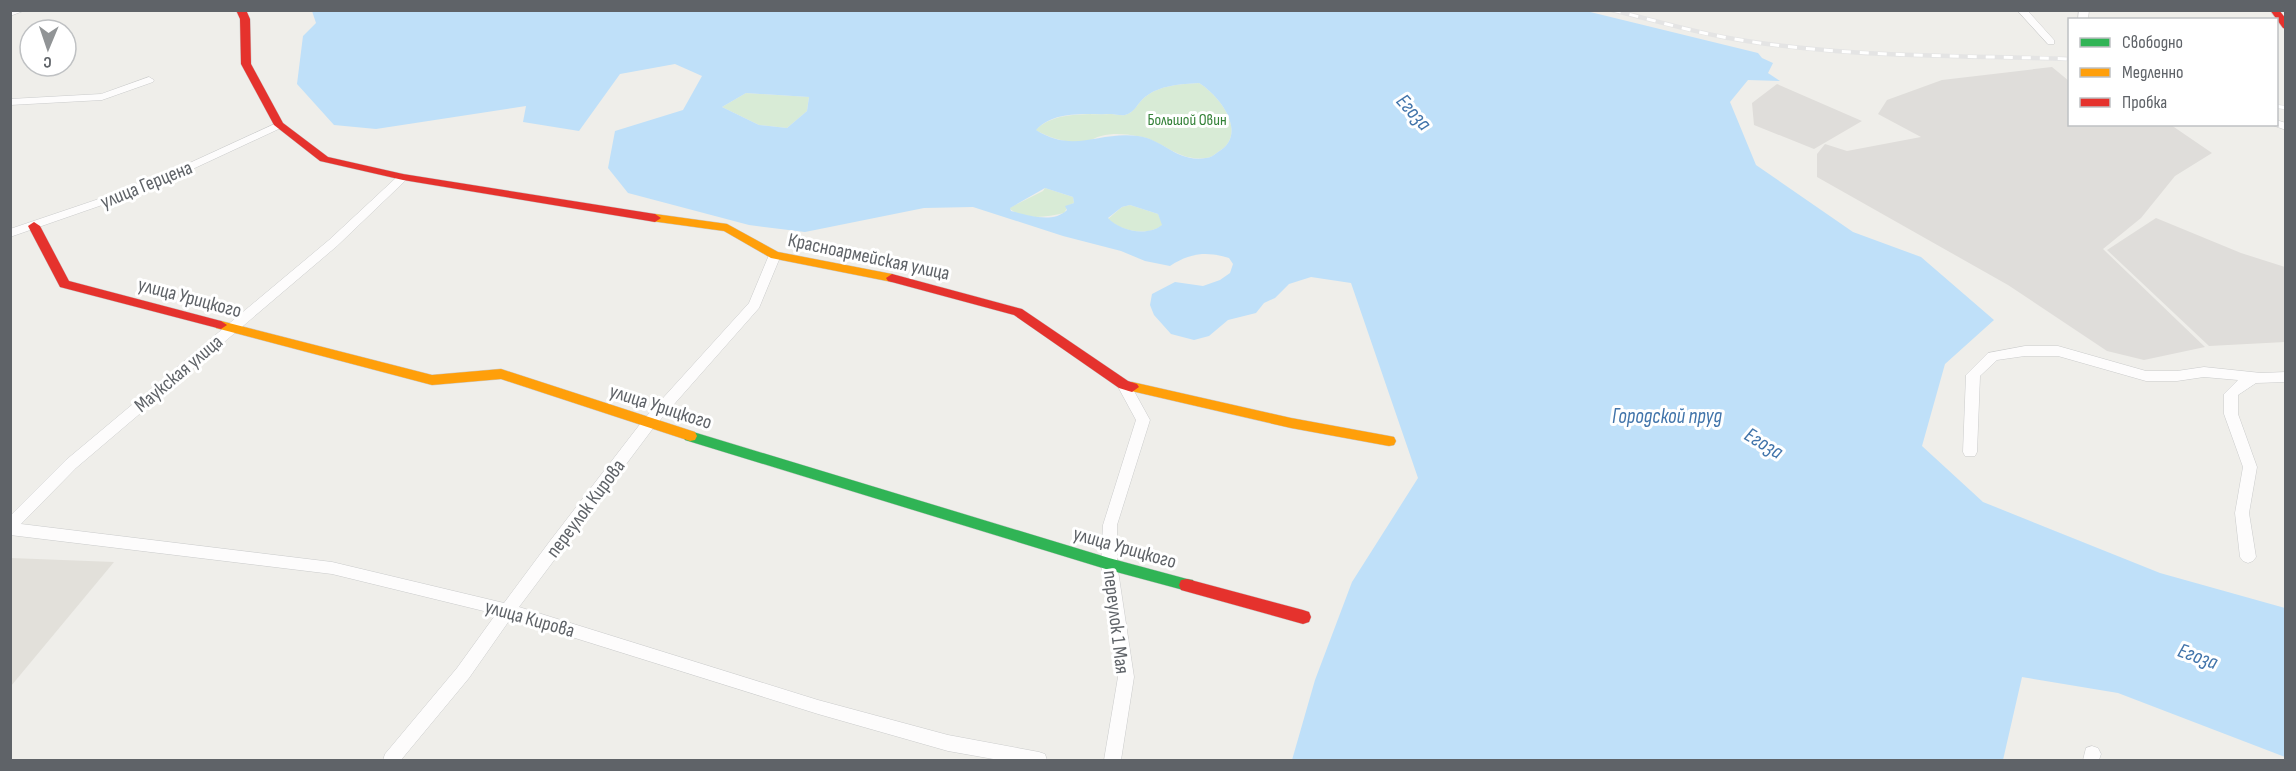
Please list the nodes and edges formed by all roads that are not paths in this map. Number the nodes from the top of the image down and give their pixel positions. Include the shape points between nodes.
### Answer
1 (22, 10) edge
2 (241, 10) edge
3 (2021, 10) edge
4 (2274, 10) edge
5 (10, 13) edge
6 (2286, 26) edge
7 (2051, 42) dead end
8 (149, 80) dead end
9 (10, 102) edge
10 (279, 125) junction
11 (404, 177) junction
12 (34, 226) junction
13 (10, 233) edge
14 (774, 255) junction
15 (230, 328) junction
16 (2286, 377) edge
17 (2261, 378) junction
18 (1124, 385) junction
19 (650, 423) junction
20 (1389, 441) dead end
21 (1970, 452) dead end
22 (10, 528) edge
23 (2248, 556) dead end
24 (1109, 564) junction
25 (509, 611) junction
26 (1303, 617) dead end
27 (391, 760) edge
28 (1039, 760) edge
29 (1112, 760) edge

1 - 5 street
2 - 10 street, Красноармейская улица via 245,19 246,64
3 - 7 street
4 - 6 street
8 - 9 street via 102,97
10 - 11 street, Красноармейская улица via 324,159
10 - 12 street, улица Герцена via 150,185
11 - 14 street, Красноармейская улица via 727,228
11 - 15 street, Маукская улица via 333,243
12 - 13 street, улица Герцена
12 - 15 street, улица Урицкого via 64,284
14 - 18 street, Красноармейская улица via 898,279 1018,312
14 - 19 street, переулок Кирова via 755,305
15 - 19 street, улица Урицкого via 432,380 501,374
15 - 22 street, Маукская улица via 71,464
16 - 17 street
17 - 21 street via 2204,372 2146,376 2058,351 1993,356 1972,375
17 - 23 street via 2242,382 2231,394 2231,414 2250,467 2242,513
18 - 20 street, Красноармейская улица
18 - 24 street, переулок 1 Мая via 1143,420 1110,525
19 - 24 street, улица Урицкого
19 - 25 street, переулок Кирова
22 - 25 street, улица Кирова via 332,568
24 - 26 street, улица Урицкого
24 - 29 street, переулок 1 Мая via 1126,677
25 - 27 street, переулок Кирова
25 - 28 street, улица Кирова via 948,744

